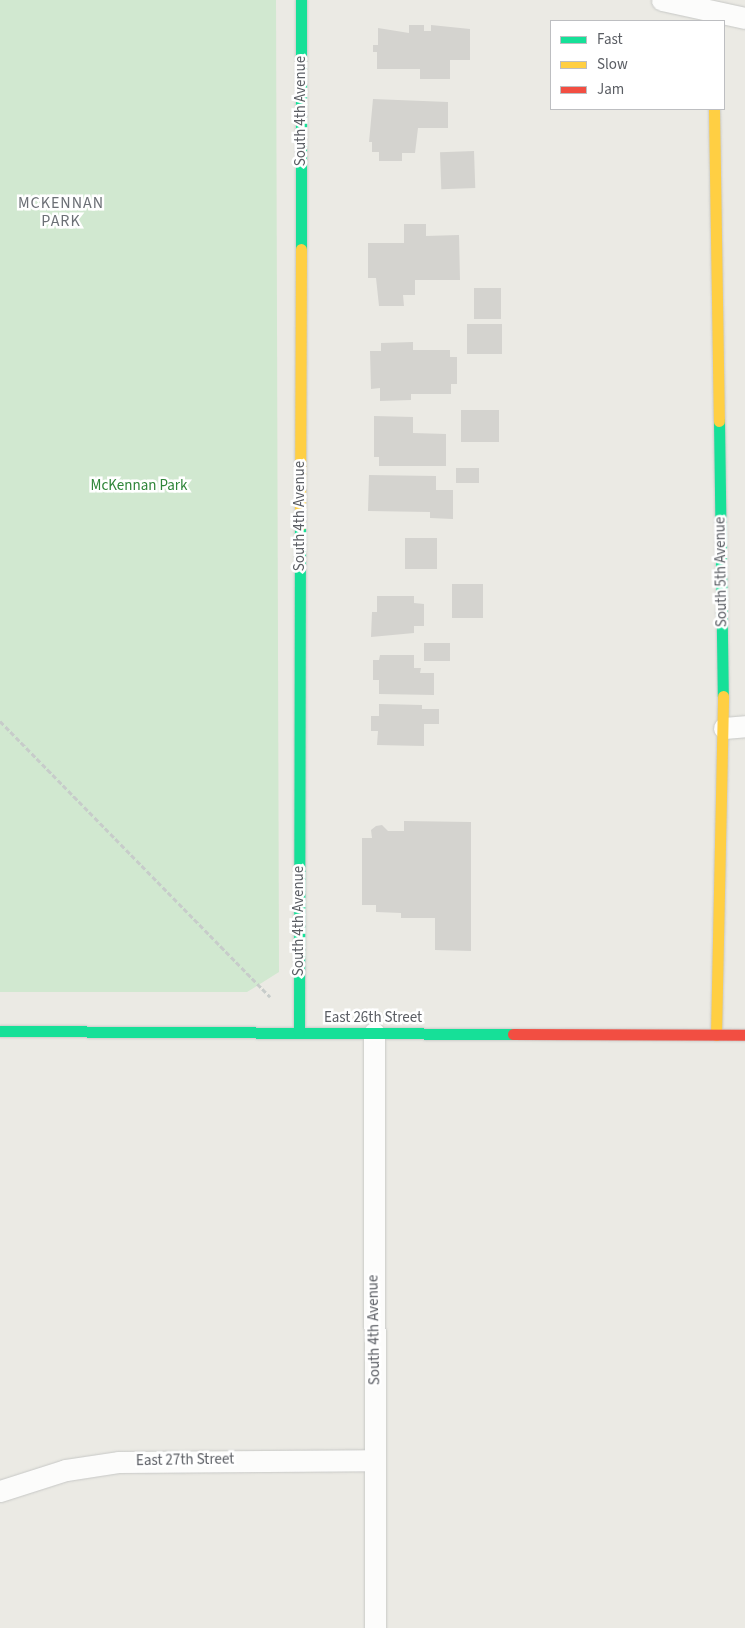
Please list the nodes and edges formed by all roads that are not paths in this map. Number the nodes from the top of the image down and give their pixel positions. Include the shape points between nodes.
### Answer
1 (301, 0) edge
2 (662, 0) edge
3 (713, 10) edge
4 (745, 18) edge
5 (714, 110) edge
6 (745, 726) edge
7 (724, 728) junction
8 (0, 1031) edge
9 (299, 1032) junction
10 (374, 1033) junction
11 (716, 1035) junction
12 (745, 1035) edge
13 (375, 1460) junction
14 (0, 1492) edge
15 (375, 1628) edge

1 - 9 street, South 4th Avenue
2 - 3 street
3 - 4 street
5 - 7 street, South 5th Avenue
6 - 7 street
7 - 11 street, South 5th Avenue
8 - 9 street, East 26th Street
9 - 10 street, East 26th Street
10 - 11 street, East 26th Street
10 - 13 street, South 4th Avenue
11 - 12 street, East 26th Street
13 - 14 street, East 27th Street via 119,1462 66,1470
13 - 15 street, South 4th Avenue

